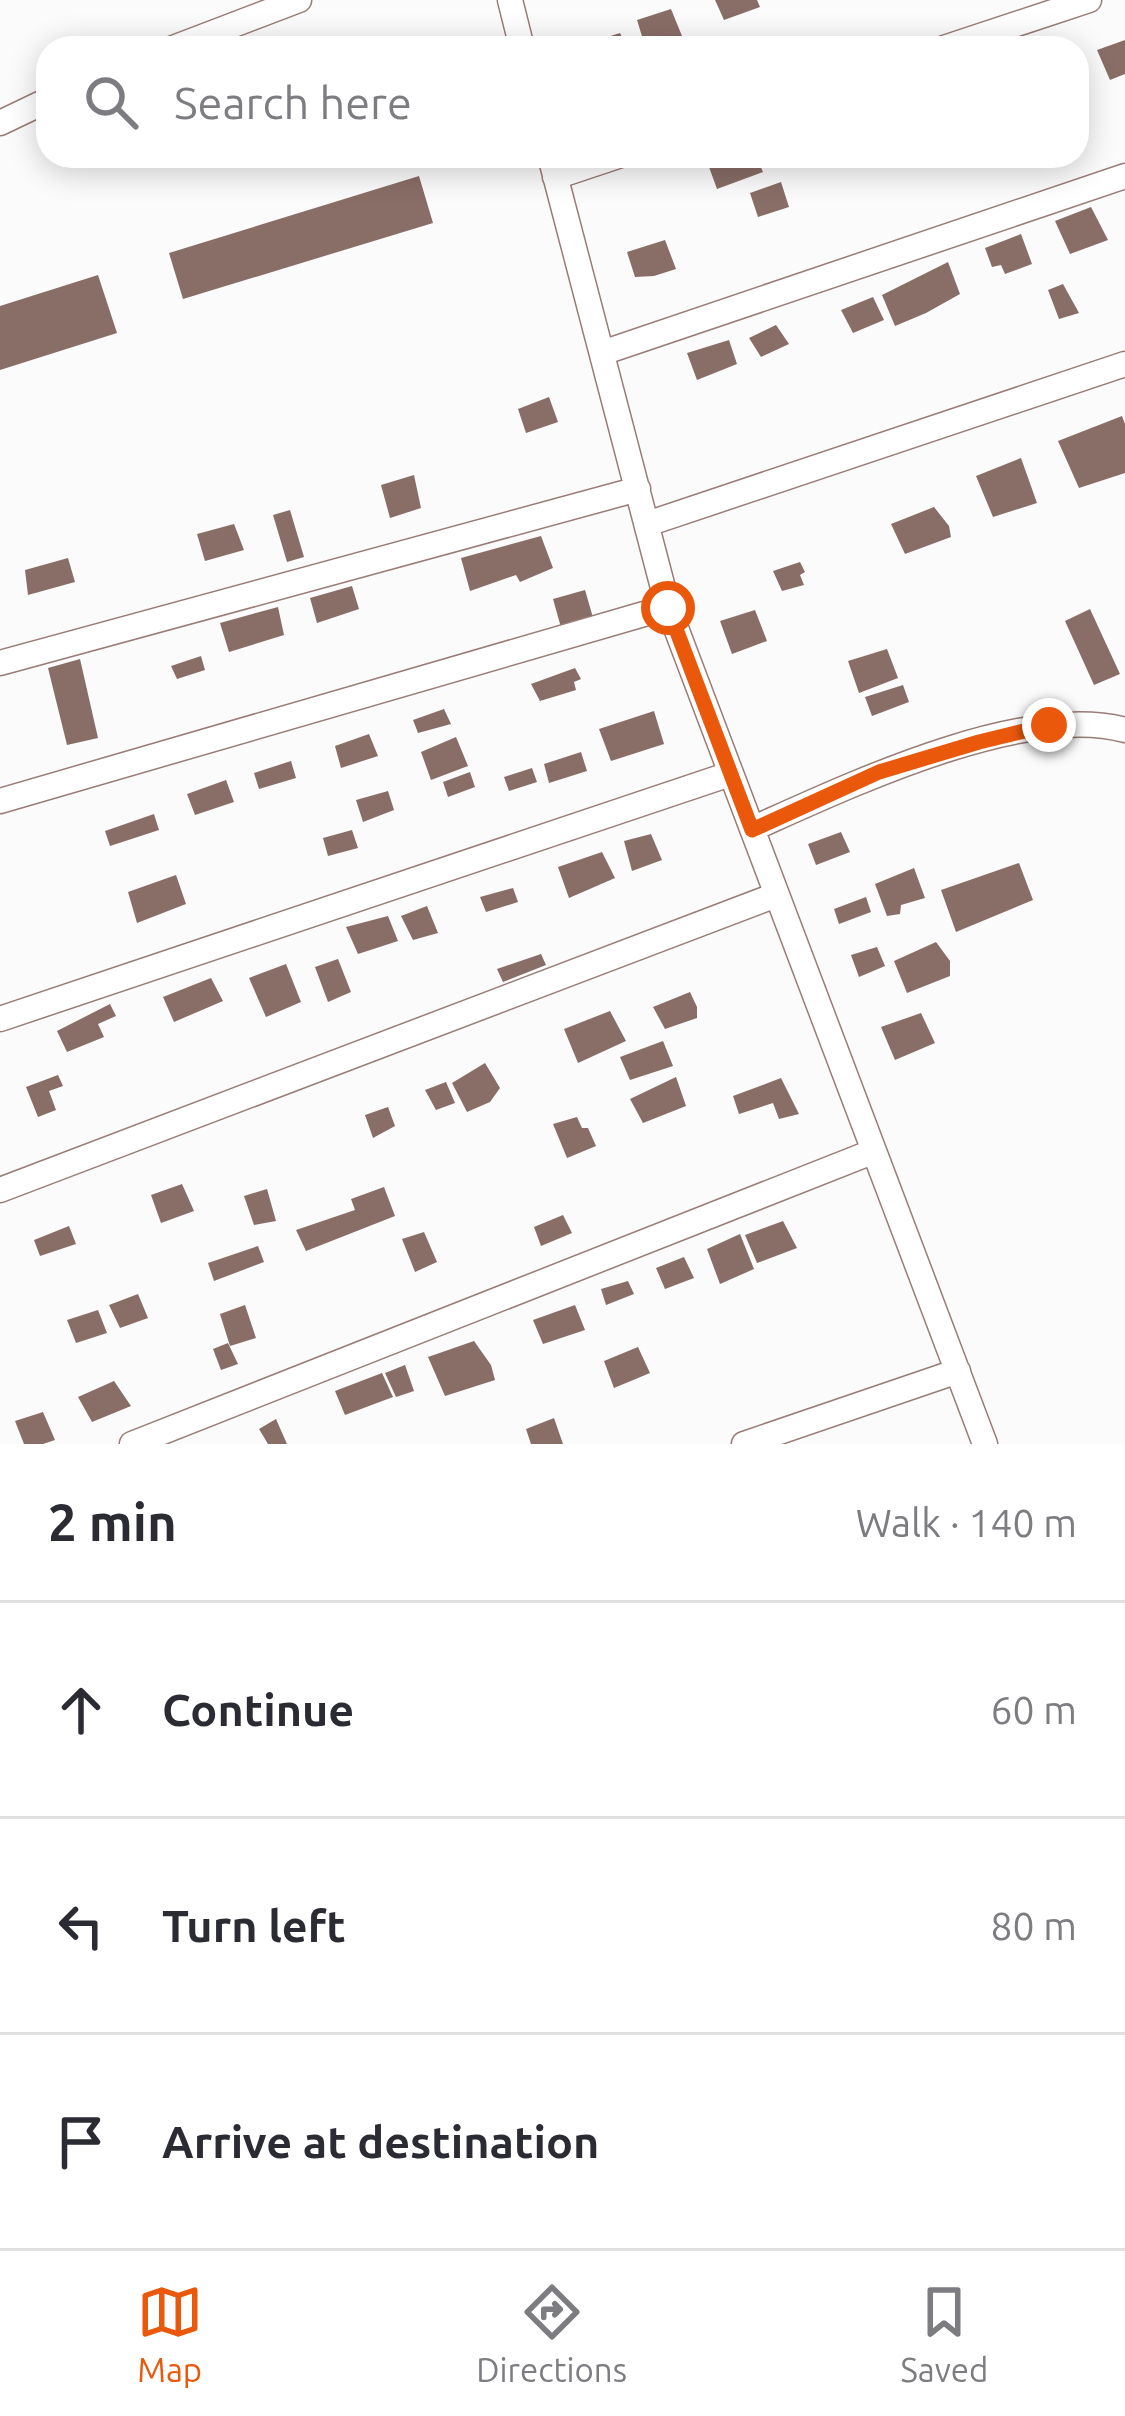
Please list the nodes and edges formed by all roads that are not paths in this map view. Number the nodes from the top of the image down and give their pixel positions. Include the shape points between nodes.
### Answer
1 (299, 0) edge
2 (510, 0) edge
3 (1089, 0) edge
4 (204, 36) edge
5 (519, 36) edge
6 (980, 36) edge
7 (36, 106) edge
8 (0, 123) edge
9 (554, 168) edge
10 (1125, 176) edge
11 (602, 353) junction
12 (1125, 364) edge
13 (638, 489) junction
14 (647, 524) junction
15 (668, 608) junction
16 (0, 663) edge
17 (1125, 730) edge
18 (730, 775) junction
19 (0, 801) edge
20 (752, 830) junction
21 (776, 895) junction
22 (0, 1019) edge
23 (872, 1152) junction
24 (0, 1190) edge
25 (958, 1371) junction
26 (132, 1444) edge
27 (744, 1444) edge
28 (985, 1444) edge

1 - 4 street
2 - 5 street
3 - 6 street
7 - 8 street
9 - 11 street
10 - 11 street
11 - 13 street
12 - 14 street
13 - 14 street
13 - 16 street
14 - 15 street
15 - 18 street
15 - 19 street
17 - 20 street via 1049,725 979,742 879,772
18 - 20 street
18 - 22 street
20 - 21 street
21 - 23 street
21 - 24 street
23 - 25 street
23 - 26 street
25 - 27 street
25 - 28 street

